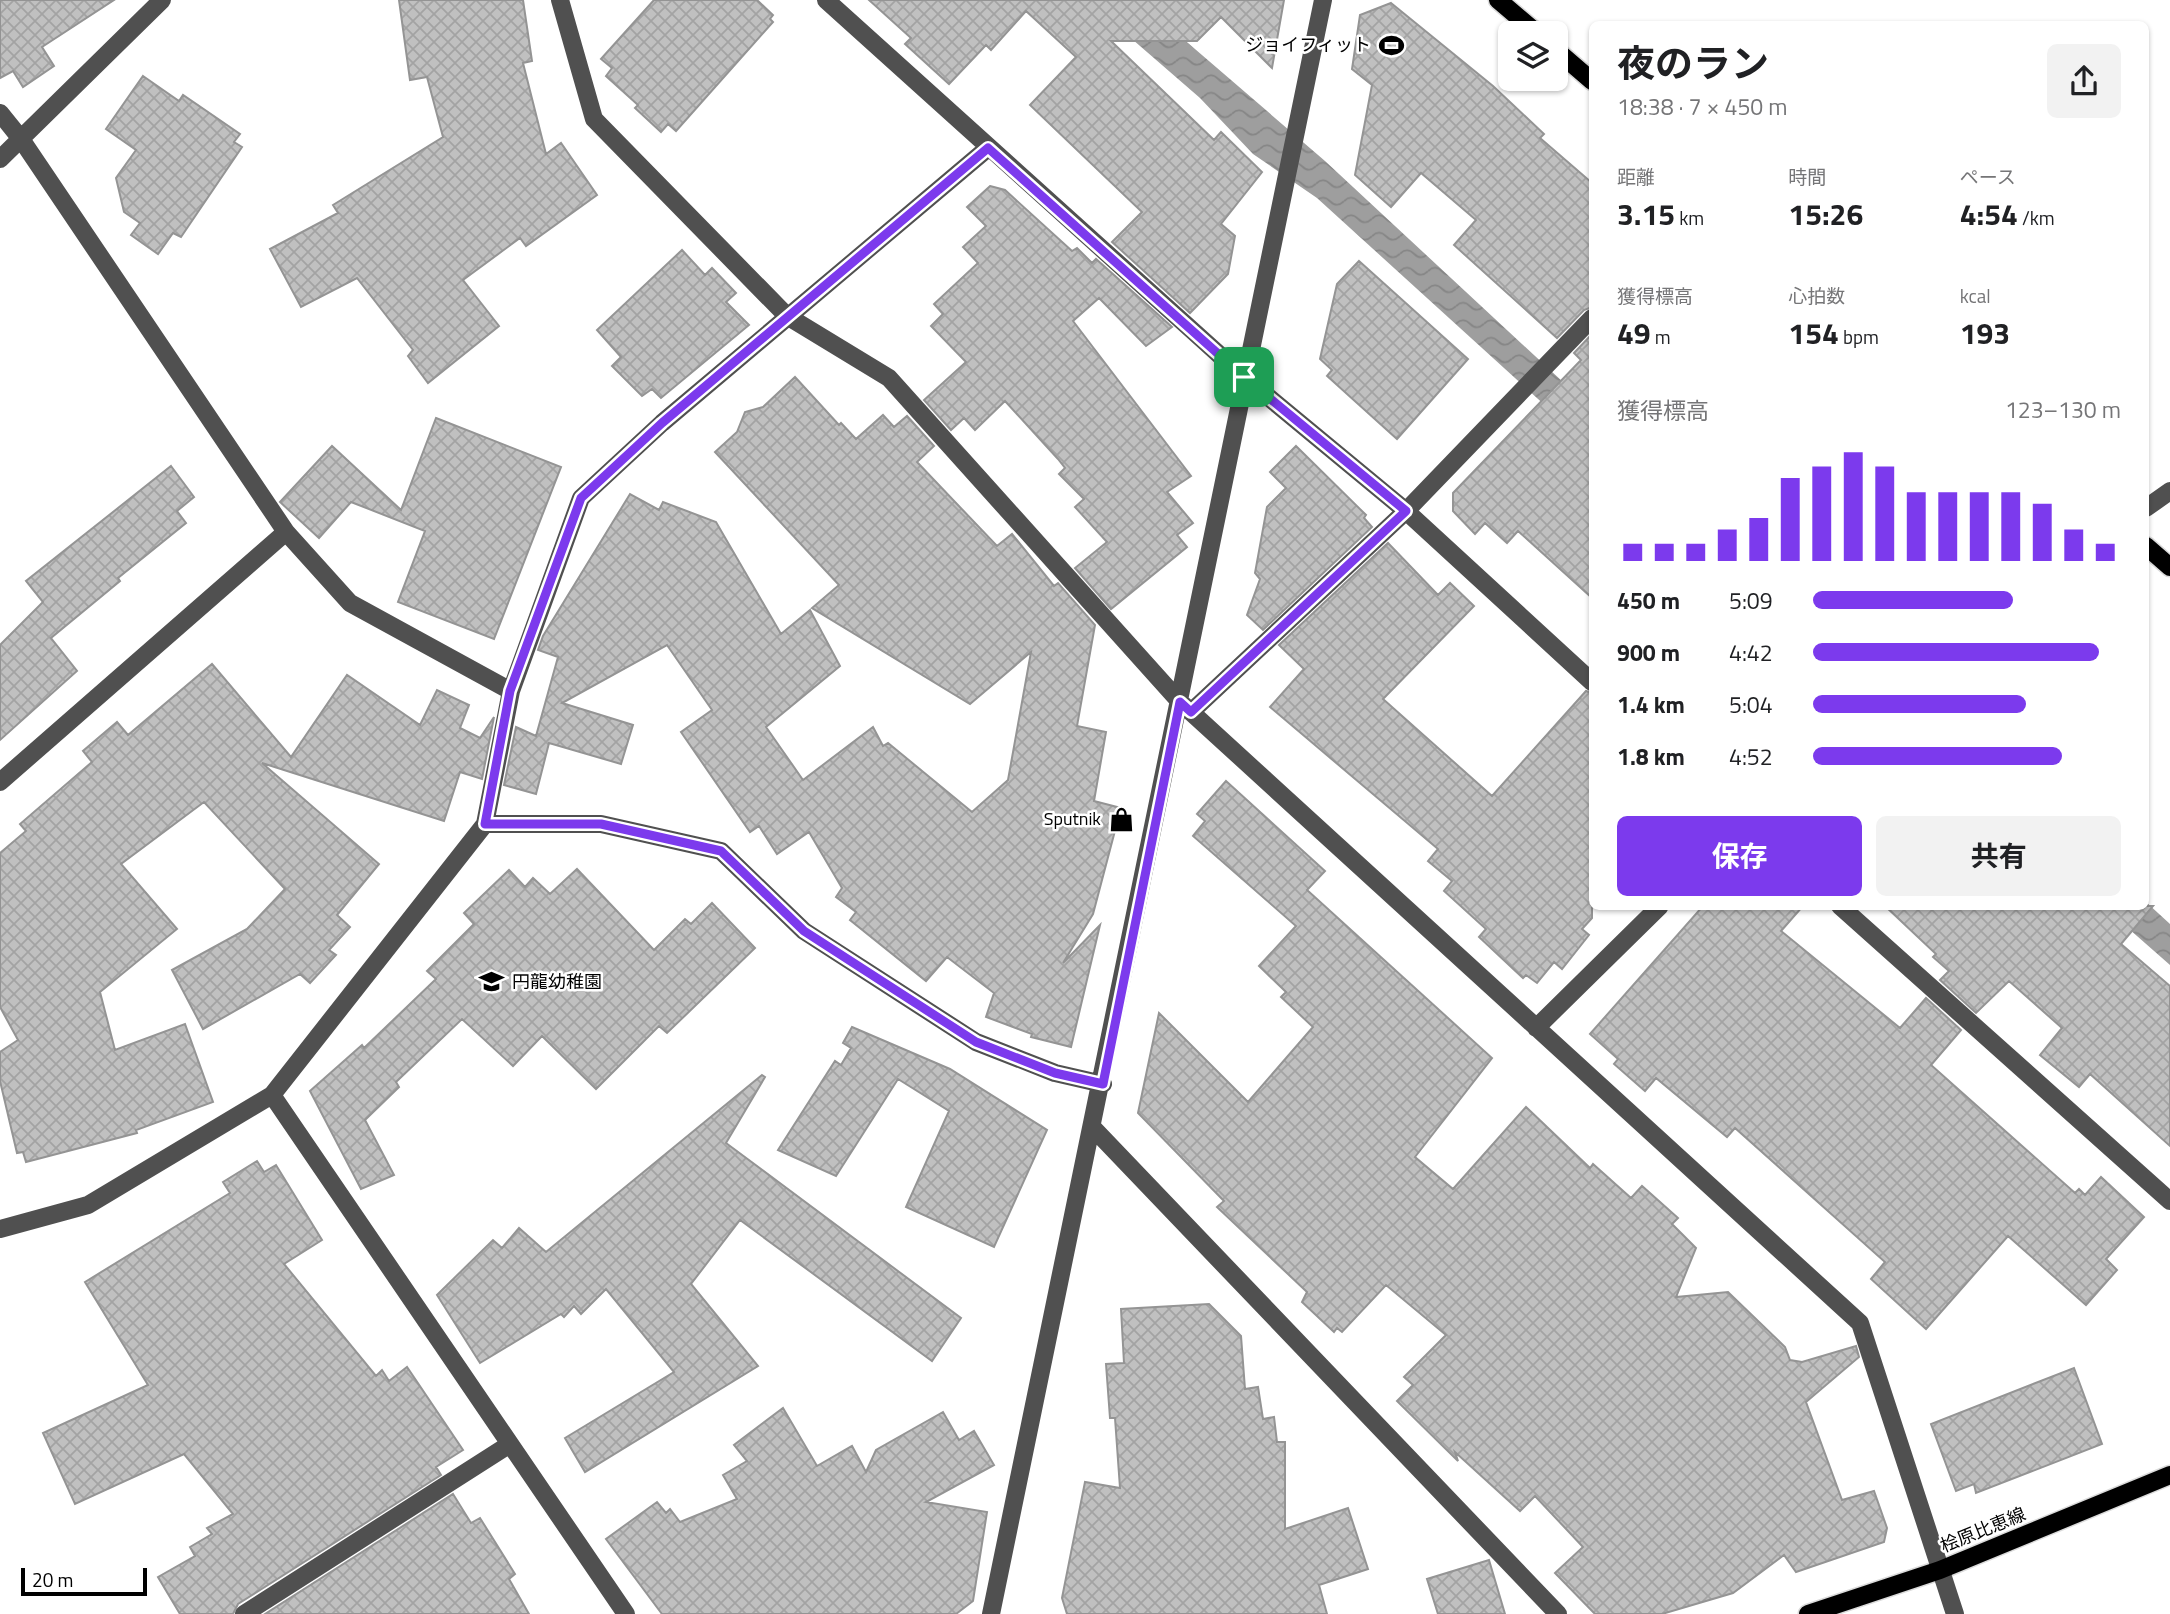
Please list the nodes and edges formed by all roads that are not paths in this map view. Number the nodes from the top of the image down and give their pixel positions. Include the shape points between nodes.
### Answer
1 (162, 0) edge
2 (560, 0) edge
3 (826, 0) edge
4 (1323, 0) edge
5 (1498, 0) edge
6 (1523, 21) edge
7 (1568, 60) edge
8 (1589, 78) edge
9 (0, 113) edge
10 (21, 139) junction
11 (988, 148) junction
12 (0, 159) edge
13 (787, 316) junction
14 (1589, 321) edge
15 (1244, 377) junction
16 (2170, 491) edge
17 (2149, 506) edge
18 (1406, 511) junction
19 (286, 532) junction
20 (2149, 549) edge
21 (2170, 567) edge
22 (1589, 679) edge
23 (510, 691) junction
24 (1186, 707) junction
25 (0, 782) edge
26 (485, 824) junction
27 (1656, 910) edge
28 (1844, 910) edge
29 (1536, 1028) junction
30 (1103, 1084) junction
31 (272, 1095) junction
32 (1094, 1129) junction
33 (2170, 1200) edge
34 (0, 1229) edge
35 (510, 1444) junction
36 (2170, 1475) edge
37 (1940, 1570) junction
38 (244, 1614) edge
39 (626, 1614) edge
40 (991, 1614) edge
41 (1558, 1614) edge
42 (1808, 1614) edge
43 (1955, 1614) edge

1 - 10 street
2 - 13 street via 594,119
3 - 11 street
4 - 15 street
5 - 6 main road
7 - 8 main road
9 - 10 street
10 - 12 street
10 - 19 street
11 - 13 street
11 - 15 street
13 - 23 street via 581,498
13 - 24 street via 889,378
14 - 18 street
15 - 18 street
15 - 24 street
16 - 17 street
18 - 22 street
18 - 24 street
19 - 23 street via 350,603
19 - 25 street
20 - 21 main road
23 - 26 street
24 - 29 street
24 - 30 street
26 - 30 street via 601,824 721,851 804,931 976,1042 1055,1073
26 - 31 street
27 - 29 street
28 - 33 street
29 - 37 street via 1860,1323
30 - 32 street
31 - 34 street via 88,1205
31 - 35 street
32 - 40 street
32 - 41 street
35 - 38 street
35 - 39 street
36 - 37 main road, 桧原比恵線
37 - 42 main road, 桧原比恵線
37 - 43 street

